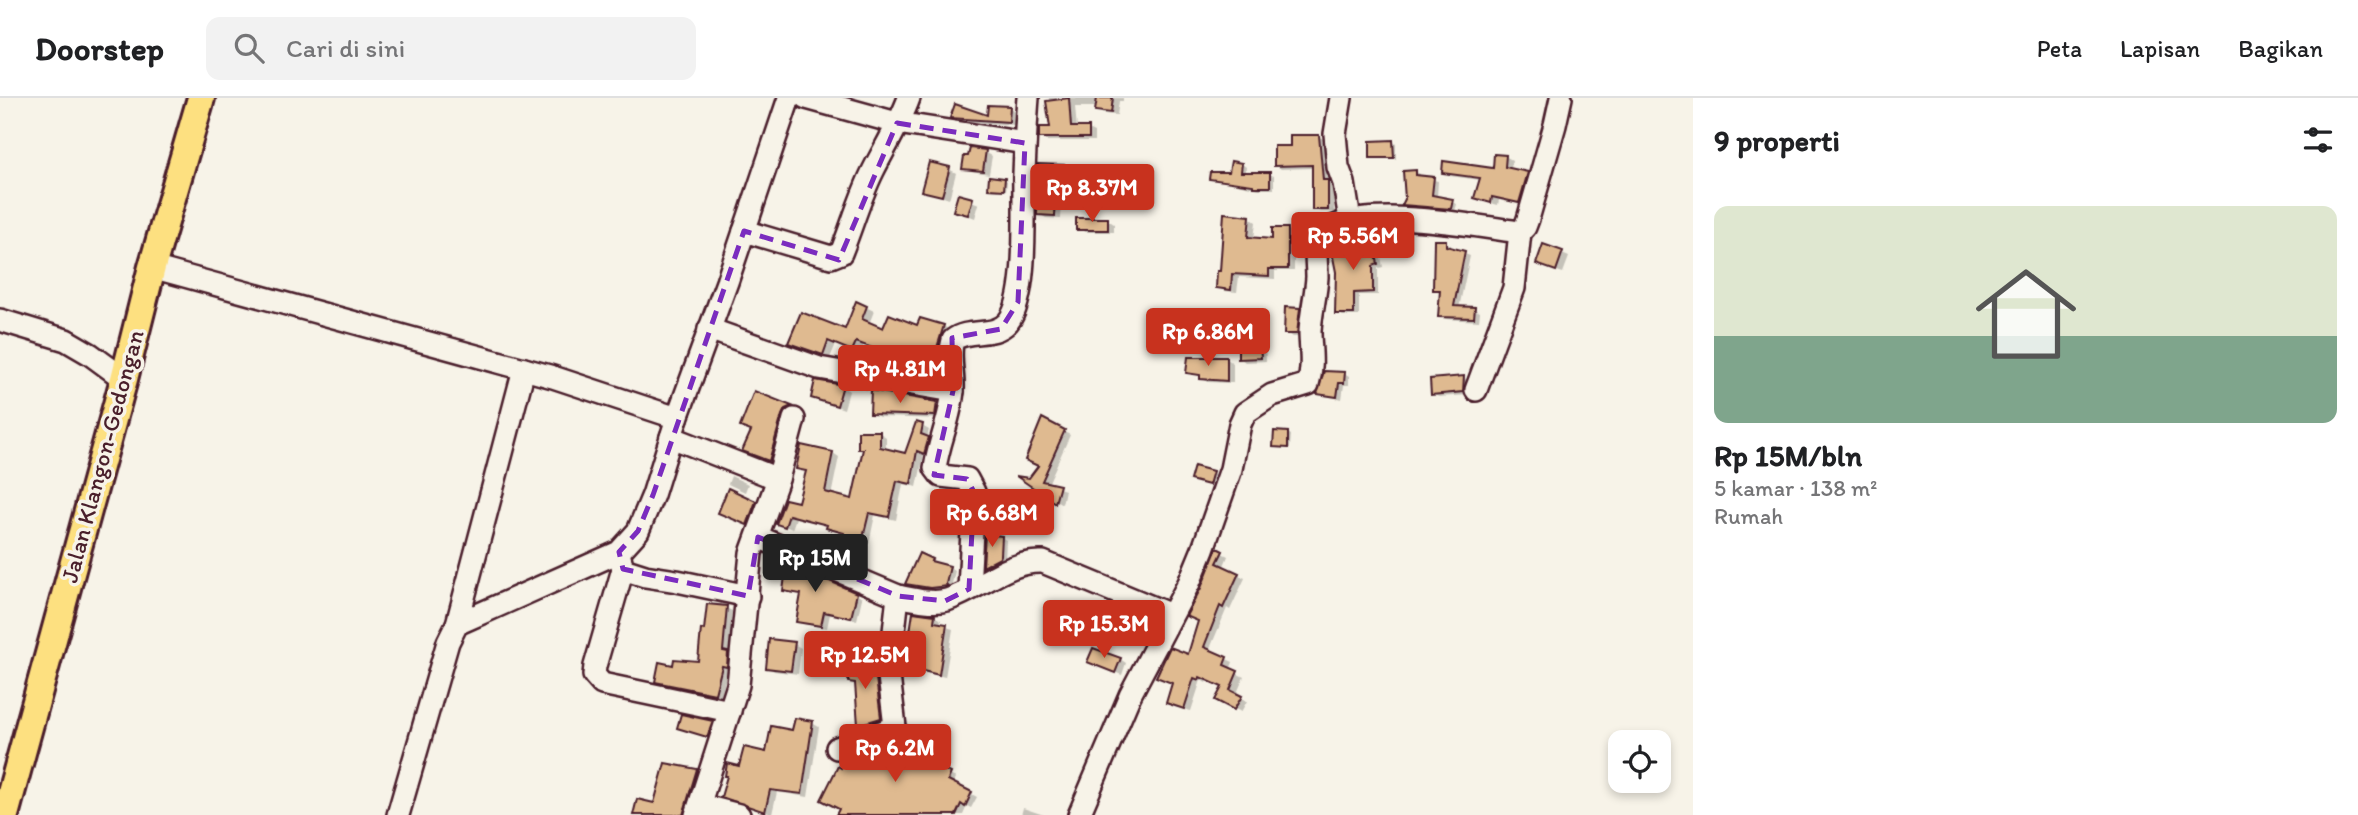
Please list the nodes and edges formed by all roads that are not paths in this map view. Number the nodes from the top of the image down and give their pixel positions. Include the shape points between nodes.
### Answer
1 (201, 98) edge
2 (789, 98) edge
3 (806, 98) edge
4 (909, 98) edge
5 (1028, 98) edge
6 (1340, 98) edge
7 (1560, 98) edge
8 (897, 123) junction
9 (1025, 143) junction
10 (1350, 220) junction
11 (744, 230) junction
12 (1520, 232) junction
13 (152, 267) junction
14 (0, 320) edge
15 (709, 329) junction
16 (524, 369) junction
17 (124, 379) junction
18 (1476, 390) dead end
19 (953, 391) junction
20 (794, 419) dead end
21 (674, 427) junction
22 (778, 479) junction
23 (758, 537) junction
24 (621, 561) junction
25 (969, 589) junction
26 (748, 596) junction
27 (898, 596) junction
28 (1171, 615) junction
29 (457, 624) junction
30 (730, 711) junction
31 (836, 748) dead end
32 (698, 810) edge
33 (5, 815) edge
34 (398, 815) edge
35 (739, 815) edge
36 (1079, 815) edge

1 - 13 main road, Jalan Klangon-Gedongan
2 - 11 street
3 - 8 street
4 - 8 street
5 - 9 street
6 - 10 street via 1335,134
7 - 12 street via 1528,219
8 - 9 street
8 - 11 street via 837,256
9 - 19 street via 1018,302 1001,329 953,340
10 - 12 street via 1394,216
10 - 28 street via 1326,232 1317,246 1308,383 1272,395 1245,413 1202,550
11 - 15 street
12 - 18 street via 1514,288
13 - 16 street
13 - 17 main road, Jalan Klangon-Gedongan
14 - 17 street via 66,340
15 - 19 street via 818,368
15 - 21 street
16 - 21 street
16 - 29 street
17 - 33 main road, Jalan Klangon-Gedongan
19 - 25 street via 935,468 941,476 967,479 974,492
20 - 22 street
21 - 22 street
21 - 24 street via 653,495
22 - 23 street
23 - 26 street via 751,553
23 - 27 street
24 - 26 street via 645,576
24 - 29 street
24 - 30 street via 594,675 601,684
25 - 27 street via 945,601
25 - 28 street via 1023,563 1044,562
26 - 30 street via 738,685
27 - 31 street via 889,676 895,727
28 - 36 street via 1130,695
29 - 34 street
30 - 32 street
32 - 35 street

